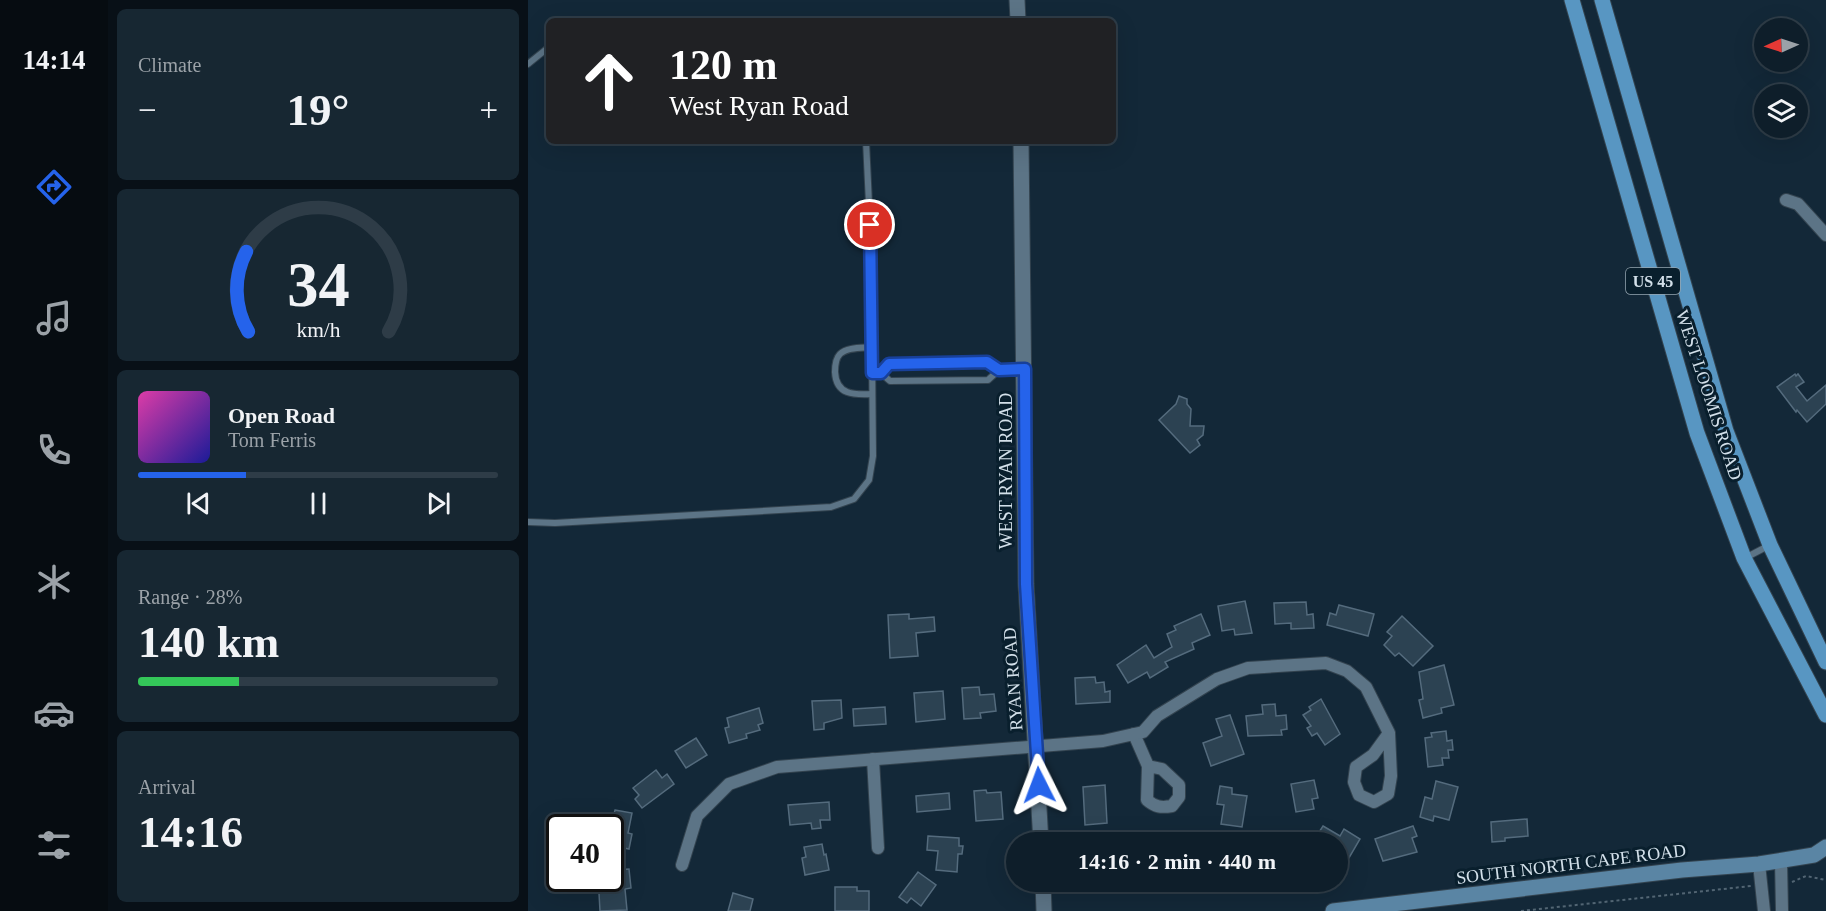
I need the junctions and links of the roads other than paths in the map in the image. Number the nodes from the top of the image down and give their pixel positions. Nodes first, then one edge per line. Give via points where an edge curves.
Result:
1 (1017, 0) edge
2 (1572, 0) edge
3 (1602, 0) edge
4 (1018, 18) edge
5 (546, 49) edge
6 (528, 64) edge
7 (866, 144) edge
8 (1021, 144) edge
9 (1786, 200) dead end
10 (1826, 235) edge
11 (872, 347) junction
12 (1025, 369) junction
13 (999, 370) junction
14 (872, 373) junction
15 (881, 373) junction
16 (872, 394) junction
17 (528, 522) edge
18 (1770, 545) junction
19 (1744, 558) junction
20 (1026, 584) joint
21 (1826, 662) edge
22 (1826, 715) edge
23 (1389, 733) junction
24 (1134, 734) junction
25 (1037, 747) junction
26 (873, 759) junction
27 (1148, 766) dead end
28 (1041, 832) edge
29 (878, 848) dead end
30 (1822, 854) edge
31 (1780, 861) junction
32 (1759, 864) junction
33 (682, 865) dead end
34 (1043, 892) edge
35 (1380, 909) edge
36 (1044, 911) edge
37 (1333, 911) edge
38 (1764, 911) edge
39 (1782, 911) edge

1 - 4 street
2 - 19 main road, WEST LOOMIS ROAD / US 45 via 1697,433
3 - 18 main road, WEST LOOMIS ROAD / US 45 via 1726,431
5 - 6 lane
7 - 11 lane
8 - 12 street, WEST RYAN ROAD
9 - 10 street via 1798,204
11 - 14 lane
11 - 16 lane via 848,350 840,354 834,366 842,390 852,395
12 - 13 lane
12 - 20 street, WEST RYAN ROAD
13 - 15 lane via 987,362 889,364
13 - 15 lane via 988,380 890,381
14 - 15 lane
14 - 16 lane
16 - 17 lane via 874,440 869,480 854,499 831,507
18 - 19 lane
18 - 21 main road, US 45
19 - 22 main road, US 45
20 - 25 street, RYAN ROAD
23 - 23 street via 1388,794 1374,802 1359,795 1354,782 1356,767 1373,755
23 - 24 street via 1366,687 1347,671 1326,663 1248,668 1217,679 1156,716 1143,732
24 - 25 street
24 - 27 street
25 - 26 street
25 - 28 street, RYAN ROAD
26 - 29 street
26 - 33 street via 777,767 729,784 697,816
30 - 31 main road, SOUTH NORTH CAPE ROAD
31 - 32 main road, SOUTH NORTH CAPE ROAD
31 - 39 street
32 - 35 main road, SOUTH NORTH CAPE ROAD via 1682,870
32 - 38 street
34 - 36 street
35 - 37 main road, SOUTH NORTH CAPE ROAD

